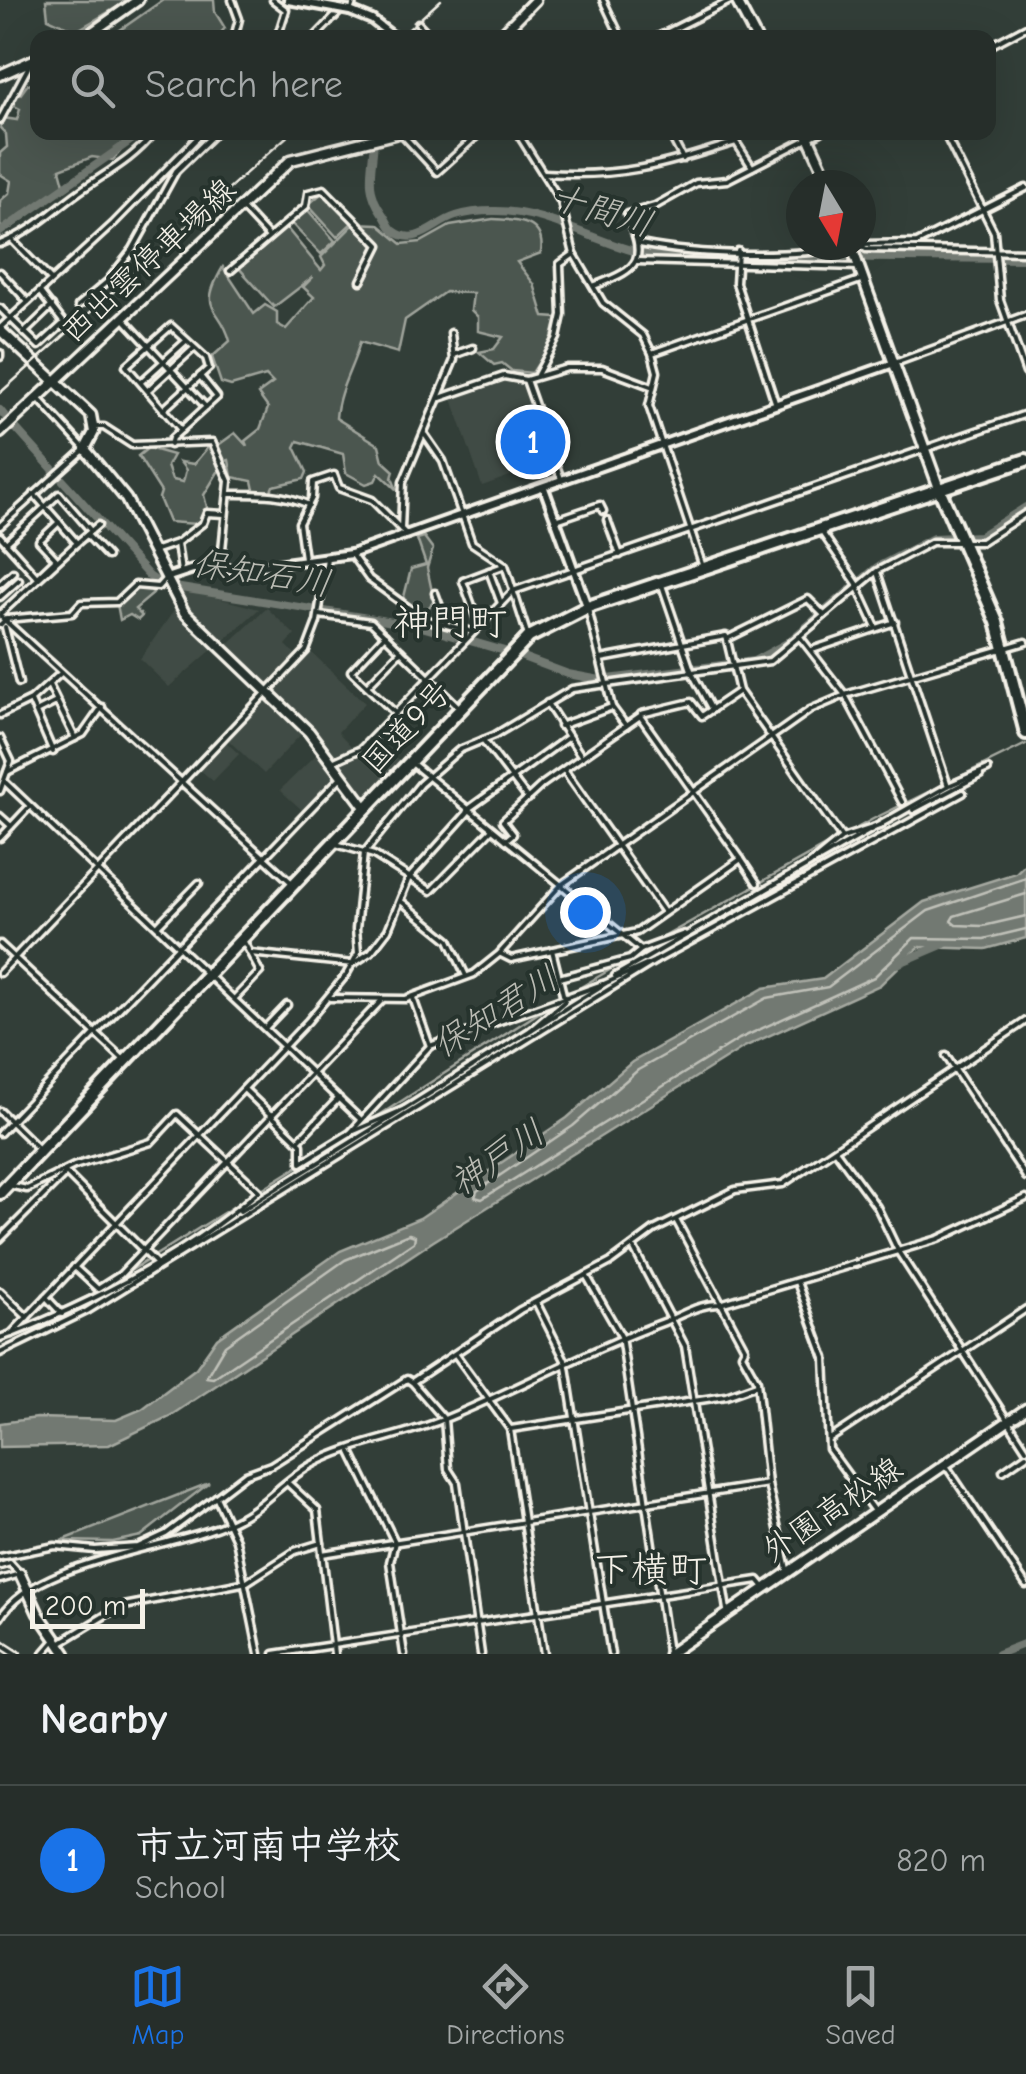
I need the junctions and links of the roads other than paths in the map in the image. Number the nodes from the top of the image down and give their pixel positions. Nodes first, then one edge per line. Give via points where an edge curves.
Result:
1 (138, 0) edge
2 (232, 0) edge
3 (273, 0) edge
4 (288, 0) edge
5 (352, 0) edge
6 (535, 0) edge
7 (602, 0) edge
8 (734, 0) edge
9 (350, 11) junction
10 (418, 22) dead end
11 (1026, 28) edge
12 (95, 30) edge
13 (236, 30) edge
14 (280, 30) edge
15 (322, 30) edge
16 (385, 30) edge
17 (425, 30) edge
18 (506, 30) edge
19 (617, 30) edge
20 (672, 30) edge
21 (751, 30) edge
22 (996, 43) edge
23 (30, 60) edge
24 (30, 71) edge
25 (0, 75) edge
26 (0, 120) edge
27 (147, 140) edge
28 (195, 140) edge
29 (208, 140) edge
30 (377, 140) edge
31 (407, 140) edge
32 (472, 140) edge
33 (522, 140) edge
34 (673, 140) edge
35 (801, 140) edge
36 (810, 140) edge
37 (948, 140) edge
38 (683, 159) junction
39 (752, 168) junction
40 (823, 170) edge
41 (544, 173) junction
42 (1026, 188) edge
43 (240, 207) junction
44 (983, 210) junction
45 (268, 237) junction
46 (12, 240) junction
47 (0, 244) edge
48 (876, 244) edge
49 (640, 245) junction
50 (786, 249) edge
51 (876, 249) edge
52 (738, 251) junction
53 (998, 252) junction
54 (1026, 252) edge
55 (574, 254) junction
56 (636, 260) junction
57 (858, 260) edge
58 (737, 266) junction
59 (859, 266) junction
60 (230, 271) dead end
61 (0, 272) edge
62 (863, 279) junction
63 (51, 280) junction
64 (361, 281) dead end
65 (596, 285) junction
66 (40, 292) junction
67 (28, 302) junction
68 (52, 306) junction
69 (78, 306) dead end
70 (0, 308) edge
71 (1026, 314) edge
72 (122, 317) junction
73 (10, 319) junction
74 (749, 319) junction
75 (1009, 324) junction
76 (0, 329) edge
77 (24, 332) junction
78 (451, 334) dead end
79 (186, 341) junction
80 (149, 346) junction
81 (194, 348) junction
82 (473, 348) dead end
83 (652, 353) junction
84 (453, 355) junction
85 (163, 362) junction
86 (894, 364) junction
87 (170, 370) junction
88 (1026, 374) edge
89 (200, 376) junction
90 (536, 378) junction
91 (526, 380) junction
92 (55, 382) junction
93 (141, 382) junction
94 (653, 386) junction
95 (188, 388) junction
96 (148, 390) junction
97 (38, 398) junction
98 (440, 398) junction
99 (776, 405) junction
100 (206, 408) junction
101 (163, 410) junction
102 (1026, 414) edge
103 (95, 427) junction
104 (181, 430) junction
105 (0, 433) edge
106 (424, 434) junction
107 (170, 445) junction
108 (663, 446) junction
109 (926, 449) junction
110 (85, 450) junction
111 (1026, 460) edge
112 (562, 481) junction
113 (544, 488) junction
114 (940, 491) junction
115 (34, 494) junction
116 (229, 494) junction
117 (308, 506) junction
118 (44, 508) junction
119 (602, 511) dead end
120 (1026, 513) edge
121 (226, 514) junction
122 (462, 516) junction
123 (556, 520) junction
124 (607, 520) dead end
125 (58, 522) junction
126 (98, 525) dead end
127 (0, 526) edge
128 (689, 530) junction
129 (820, 530) junction
130 (404, 532) junction
131 (89, 533) junction
132 (0, 536) edge
133 (960, 541) junction
134 (6, 543) junction
135 (77, 543) junction
136 (177, 543) junction
137 (152, 552) junction
138 (351, 554) junction
139 (620, 555) junction
140 (107, 556) dead end
141 (326, 558) junction
142 (304, 560) junction
143 (505, 566) junction
144 (220, 569) junction
145 (489, 571) junction
146 (704, 571) junction
147 (877, 571) junction
148 (13, 572) dead end
149 (181, 572) junction
150 (575, 572) junction
151 (40, 576) junction
152 (20, 580) dead end
153 (0, 584) edge
154 (165, 584) junction
155 (662, 585) junction
156 (858, 586) junction
157 (513, 591) junction
158 (435, 593) dead end
159 (0, 597) edge
160 (501, 603) junction
161 (588, 607) junction
162 (824, 614) junction
163 (0, 615) edge
164 (318, 615) junction
165 (895, 622) junction
166 (2, 623) edge
167 (446, 623) junction
168 (479, 625) junction
169 (877, 628) junction
170 (471, 633) junction
171 (384, 635) junction
172 (529, 637) junction
173 (800, 637) junction
174 (727, 639) junction
175 (1026, 642) edge
176 (683, 645) junction
177 (1005, 649) junction
178 (812, 650) junction
179 (401, 651) junction
180 (601, 658) junction
181 (736, 668) junction
182 (692, 673) junction
183 (61, 674) junction
184 (912, 675) junction
185 (429, 678) junction
186 (19, 683) dead end
187 (49, 685) junction
188 (367, 686) junction
189 (606, 686) junction
190 (739, 692) junction
191 (270, 694) junction
192 (845, 695) junction
193 (31, 700) junction
194 (56, 702) junction
195 (546, 702) junction
196 (612, 707) junction
197 (102, 708) junction
198 (460, 708) junction
199 (712, 710) junction
200 (36, 712) junction
201 (395, 714) junction
202 (0, 715) edge
203 (640, 716) junction
204 (559, 726) junction
205 (626, 726) junction
206 (1026, 733) edge
207 (771, 736) junction
208 (0, 738) edge
209 (75, 738) junction
210 (567, 738) junction
211 (483, 740) junction
212 (53, 752) junction
213 (582, 758) junction
214 (409, 761) junction
215 (330, 764) junction
216 (564, 770) junction
217 (7, 772) junction
218 (428, 777) junction
219 (340, 778) junction
220 (510, 778) junction
221 (5, 782) junction
222 (182, 782) junction
223 (948, 786) junction
224 (0, 791) edge
225 (694, 791) junction
226 (963, 794) dead end
227 (528, 798) junction
228 (902, 802) dead end
229 (30, 806) junction
230 (365, 807) junction
231 (468, 811) junction
232 (910, 811) junction
233 (0, 816) edge
234 (11, 826) junction
235 (882, 826) junction
236 (492, 830) junction
237 (0, 838) edge
238 (842, 838) junction
239 (506, 840) junction
240 (332, 843) junction
241 (617, 844) junction
242 (364, 853) junction
243 (263, 856) junction
244 (740, 859) junction
245 (810, 864) junction
246 (101, 871) junction
247 (409, 878) junction
248 (199, 882) dead end
249 (757, 882) dead end
250 (293, 884) junction
251 (560, 885) junction
252 (402, 902) junction
253 (664, 912) junction
254 (158, 925) junction
255 (691, 933) junction
256 (623, 935) junction
257 (241, 938) junction
258 (0, 944) edge
259 (179, 944) junction
260 (552, 950) junction
261 (642, 950) junction
262 (250, 953) junction
263 (500, 954) junction
264 (14, 958) junction
265 (655, 961) junction
266 (353, 964) junction
267 (209, 972) junction
268 (0, 973) edge
269 (466, 977) junction
270 (559, 978) junction
271 (606, 983) junction
272 (413, 997) junction
273 (235, 998) junction
274 (328, 998) junction
275 (382, 1000) junction
276 (564, 1000) junction
277 (287, 1005) dead end
278 (1026, 1021) edge
279 (265, 1028) junction
280 (531, 1030) junction
281 (95, 1033) junction
282 (284, 1046) junction
283 (430, 1046) junction
284 (946, 1056) dead end
285 (125, 1061) junction
286 (955, 1069) junction
287 (313, 1073) junction
288 (244, 1089) junction
289 (339, 1098) junction
290 (405, 1109) junction
291 (0, 1111) edge
292 (271, 1116) junction
293 (360, 1118) junction
294 (12, 1122) junction
295 (0, 1133) edge
296 (350, 1133) junction
297 (200, 1135) junction
298 (298, 1142) junction
299 (40, 1150) junction
300 (835, 1150) junction
301 (227, 1160) junction
302 (65, 1172) junction
303 (1026, 1178) edge
304 (4, 1189) edge
305 (1026, 1198) edge
306 (228, 1218) junction
307 (676, 1220) junction
308 (118, 1223) junction
309 (0, 1239) edge
310 (632, 1245) junction
311 (144, 1250) junction
312 (898, 1251) junction
313 (156, 1263) junction
314 (74, 1267) junction
315 (586, 1275) junction
316 (798, 1282) junction
317 (0, 1290) edge
318 (46, 1297) junction
319 (536, 1303) junction
320 (720, 1304) junction
321 (1026, 1309) edge
322 (62, 1314) junction
323 (27, 1316) junction
324 (669, 1320) junction
325 (11, 1334) junction
326 (622, 1336) junction
327 (0, 1338) edge
328 (962, 1350) junction
329 (0, 1353) edge
330 (456, 1356) junction
331 (565, 1360) junction
332 (412, 1382) junction
333 (757, 1385) junction
334 (488, 1399) junction
335 (693, 1400) junction
336 (1026, 1409) edge
337 (632, 1410) junction
338 (574, 1419) junction
339 (1010, 1419) junction
340 (444, 1420) junction
341 (510, 1429) junction
342 (828, 1440) junction
343 (351, 1452) junction
344 (1026, 1452) edge
345 (945, 1462) junction
346 (1004, 1471) dead end
347 (289, 1484) junction
348 (768, 1484) junction
349 (708, 1493) junction
350 (216, 1497) junction
351 (644, 1502) junction
352 (874, 1511) junction
353 (586, 1512) junction
354 (524, 1522) junction
355 (228, 1524) junction
356 (464, 1531) junction
357 (395, 1542) junction
358 (321, 1543) junction
359 (322, 1554) junction
360 (0, 1557) edge
361 (0, 1566) edge
362 (787, 1569) junction
363 (20, 1574) junction
364 (0, 1580) edge
365 (247, 1582) junction
366 (1026, 1585) edge
367 (721, 1586) junction
368 (763, 1586) junction
369 (28, 1590) junction
370 (660, 1595) junction
371 (602, 1604) junction
372 (727, 1610) junction
373 (538, 1614) junction
374 (0, 1618) edge
375 (475, 1622) junction
376 (402, 1636) junction
377 (57, 1642) junction
378 (0, 1643) edge
379 (336, 1645) junction
380 (670, 1653) edge
381 (17, 1654) edge
382 (42, 1654) edge
383 (66, 1654) edge
384 (259, 1654) edge
385 (274, 1654) edge
386 (334, 1654) edge
387 (404, 1654) edge
388 (481, 1654) edge
389 (544, 1654) edge
390 (612, 1654) edge

1 - 12 main road
2 - 13 street
3 - 14 street via 286,10
4 - 9 street, bridge
5 - 9 street, bridge
5 - 15 street
6 - 18 main road
7 - 19 street
8 - 20 street
8 - 21 main road
9 - 16 street
10 - 17 street
11 - 22 street
23 - 25 main road
24 - 26 street
27 - 46 street via 126,165
28 - 63 street
29 - 69 street via 176,172 132,250
30 - 43 main road, 西出雲停車場線 via 291,160
31 - 32 street via 437,172
33 - 41 street
34 - 38 street
35 - 39 street
36 - 40 main road
37 - 44 street
38 - 39 street via 740,142
38 - 41 street via 594,177
39 - 49 street via 727,180 696,183 627,214
41 - 55 street
42 - 44 street
43 - 45 street
43 - 72 main road, 西出雲停車場線
44 - 48 street via 917,243
44 - 53 street
45 - 60 street
45 - 64 street via 306,206 308,193 324,189 379,245
46 - 47 street
46 - 63 street
49 - 52 street
49 - 56 street
50 - 52 street
51 - 53 street
52 - 58 street
53 - 54 street
53 - 75 street via 1000,300
55 - 65 street
55 - 90 street via 560,264 562,315
56 - 58 street
56 - 65 street via 626,275
57 - 59 main road
58 - 59 street
58 - 74 street
59 - 62 main road
61 - 67 street
62 - 74 street
62 - 86 main road
63 - 66 street
65 - 83 street via 608,310 643,335
66 - 67 street
66 - 68 street
67 - 73 street
68 - 77 street
68 - 77 street via 64,323 52,335 36,346
70 - 73 street
71 - 75 street
72 - 80 street
72 - 92 main road, 西出雲停車場線
73 - 76 street
73 - 77 street
74 - 83 street
74 - 99 street
75 - 86 street
75 - 88 street
76 - 92 main road
78 - 84 street
79 - 80 street via 171,326
79 - 81 street
79 - 85 street
80 - 85 street
80 - 93 street via 126,366
81 - 87 street
81 - 89 street via 209,368
82 - 84 street
83 - 94 street
84 - 98 street
85 - 87 street
85 - 93 street
86 - 99 street
86 - 109 main road
87 - 95 street
87 - 96 street
89 - 95 street
89 - 100 street via 217,396
90 - 91 street
90 - 94 street via 566,368 602,368
91 - 98 street via 504,376
91 - 112 street
92 - 97 main road, 西出雲停車場線
92 - 103 main road via 88,410
93 - 96 street
94 - 108 street via 649,406
95 - 100 street
95 - 101 street
96 - 101 street
97 - 105 main road, 西出雲停車場線
97 - 110 street
98 - 106 street
99 - 108 street
100 - 104 street
101 - 104 street
102 - 109 street
103 - 107 street via 127,444
103 - 110 main road
104 - 107 street
106 - 122 street via 443,461
106 - 130 street via 399,496
107 - 116 street via 212,442
108 - 112 street
108 - 128 street
109 - 114 main road
109 - 128 street
110 - 115 street
110 - 137 main road via 126,499
111 - 114 highway, 国道9号
112 - 113 street
113 - 122 street
113 - 123 street
114 - 129 highway, 国道9号
114 - 133 highway
115 - 118 street
115 - 127 street
116 - 117 street via 284,494
116 - 121 street
117 - 130 street via 313,482 334,475 340,488 372,500
117 - 142 street via 299,523
118 - 125 street
118 - 131 street via 59,494
118 - 134 street
119 - 123 street via 600,505
120 - 133 street via 991,538
121 - 136 street via 208,513
121 - 144 street
122 - 130 street
122 - 143 street via 479,551
123 - 150 street
124 - 139 street
125 - 135 street
125 - 151 street via 39,540 56,559
126 - 131 street
128 - 139 street
128 - 146 street
129 - 146 highway, 国道9号
129 - 156 street
130 - 138 street
131 - 135 street
131 - 140 street
132 - 134 street
133 - 147 street via 932,542
133 - 177 highway
134 - 151 street
135 - 151 street
136 - 137 street
136 - 149 street
137 - 154 main road
138 - 141 street
138 - 167 street via 369,580 424,619
139 - 150 street
141 - 142 street
141 - 164 street
142 - 144 street
143 - 145 street
143 - 157 street
144 - 149 street
145 - 160 street
145 - 168 street via 463,581
146 - 155 highway, 国道9号
147 - 156 street
147 - 165 street
148 - 153 street
149 - 154 street
150 - 157 street
150 - 161 street
151 - 163 street
152 - 159 street
154 - 166 street via 134,585 118,602 82,603 72,613
154 - 191 main road via 190,619
155 - 161 highway, 国道9号
155 - 176 street
156 - 162 street
156 - 169 street
157 - 160 street
157 - 172 street
158 - 167 street
160 - 168 street
161 - 172 highway, 国道9号
161 - 180 street
162 - 173 street
162 - 174 street via 808,599
163 - 166 street
164 - 171 street via 371,622
164 - 191 street via 306,651
165 - 169 street
165 - 184 street
166 - 183 street
166 - 186 street
167 - 170 street
168 - 170 street
169 - 178 street
170 - 185 street
171 - 179 street
171 - 188 street via 351,671
172 - 198 highway, 国道9号
173 - 178 street
173 - 181 street via 770,660
174 - 176 street
174 - 181 street
175 - 177 street
176 - 180 street
176 - 182 street
177 - 184 street
177 - 206 highway
178 - 192 street
179 - 185 street
179 - 188 street
180 - 189 street
181 - 182 street
181 - 190 street
182 - 189 street
182 - 199 street
183 - 187 street
183 - 197 street
184 - 192 street
184 - 223 street
185 - 198 street
185 - 201 street
187 - 193 street
187 - 194 street
188 - 201 street
189 - 195 street via 572,688
189 - 196 street
190 - 199 street
190 - 207 street
191 - 215 main road via 310,732
191 - 222 street
192 - 207 street
192 - 228 street
193 - 200 street
193 - 202 street
194 - 200 street
194 - 209 street
195 - 204 street
195 - 211 street
196 - 204 street
196 - 205 street
197 - 209 street
197 - 222 street
198 - 214 highway, 国道9号
199 - 203 street via 702,716 691,702
200 - 212 street
201 - 215 street via 361,749
203 - 205 street
203 - 225 street
204 - 210 street
205 - 213 street
207 - 225 street
207 - 238 street
208 - 217 street via 11,761
209 - 212 street
210 - 213 street
210 - 220 street
211 - 218 street via 459,750
211 - 220 street
212 - 217 street
213 - 216 street
214 - 218 street
214 - 230 highway, 国道9号
215 - 219 main road
216 - 227 street
216 - 241 street
217 - 221 street
218 - 231 street
218 - 242 street
219 - 230 main road
219 - 243 street
220 - 227 street
220 - 231 street
221 - 224 street
221 - 229 street
222 - 243 street
222 - 246 street
223 - 232 street
223 - 232 street via 988,770
225 - 241 street
225 - 244 street
226 - 265 street
227 - 239 street via 503,822 513,834
229 - 234 street
229 - 246 street
230 - 240 highway, 国道9号
231 - 236 street
231 - 247 street
232 - 235 street
233 - 234 street
234 - 237 street
235 - 238 street
235 - 245 street
236 - 239 street
236 - 247 street via 431,891
238 - 245 street
239 - 251 street
240 - 242 street
240 - 250 highway, 国道9号
241 - 251 street
241 - 253 street
242 - 247 street
242 - 266 street
243 - 250 street
243 - 259 street
244 - 249 street
244 - 253 street
245 - 255 street
246 - 254 street
246 - 264 street
247 - 252 street
248 - 254 street
250 - 257 highway, 国道9号
251 - 256 street
251 - 263 street
252 - 266 street via 378,946
252 - 269 street via 448,940
253 - 256 street
254 - 259 street
255 - 261 street
255 - 271 street
256 - 260 street
256 - 261 street
257 - 262 street
257 - 267 highway, 国道9号
258 - 264 street
259 - 267 street
259 - 281 street
260 - 263 street via 511,959
260 - 270 street
261 - 270 street
262 - 266 street
262 - 273 street via 260,972
263 - 269 street
264 - 268 street
264 - 281 street
265 - 271 street
265 - 329 street via 87,1311
266 - 274 street
267 - 273 street
267 - 285 highway, 国道9号
269 - 272 street
270 - 276 street
271 - 276 street
271 - 280 street
272 - 275 street
272 - 283 street
273 - 279 street
274 - 275 street
274 - 282 street
275 - 287 street
276 - 280 street
276 - 283 street
277 - 279 street
278 - 286 street
279 - 282 street
280 - 290 street
281 - 285 street
281 - 294 street
282 - 287 street
282 - 288 street
283 - 293 street
284 - 286 street
285 - 299 highway, 国道9号
286 - 300 street
286 - 303 street
287 - 289 street
287 - 292 street
288 - 292 street
288 - 297 street
289 - 293 street
289 - 298 street
290 - 296 street
290 - 306 street
291 - 294 street
292 - 298 street
292 - 301 street
293 - 296 street
294 - 295 street
294 - 299 street
296 - 298 street via 302,1163
297 - 301 street
297 - 302 street via 177,1114 152,1142
297 - 308 street
299 - 304 highway, 国道9号
300 - 307 street via 783,1184 735,1190
300 - 312 street via 877,1207
301 - 306 street via 259,1191
301 - 311 street
302 - 304 street via 27,1189
302 - 308 street
302 - 309 street
305 - 312 street via 970,1227
306 - 313 street
307 - 310 street
307 - 320 street
308 - 311 street
308 - 314 street
310 - 315 street
310 - 324 street
311 - 313 street
311 - 314 street via 98,1289
312 - 316 street
312 - 328 street
313 - 322 street
314 - 318 street
315 - 319 street
315 - 326 street
316 - 320 street
316 - 342 street via 825,1358
317 - 323 street
318 - 322 street
318 - 323 street
319 - 330 street
319 - 331 street
320 - 324 street via 700,1304
320 - 333 street
321 - 328 street
322 - 325 street
323 - 325 street
324 - 326 street
324 - 335 street via 685,1346
325 - 327 street
326 - 331 street
326 - 337 street
328 - 339 street
328 - 342 street
330 - 332 street
330 - 334 street
331 - 334 street
331 - 338 street
332 - 340 street
332 - 350 street
333 - 335 street
333 - 348 street
334 - 340 street
334 - 341 street
335 - 337 street
335 - 349 street
336 - 339 main road, 外園高松線
337 - 338 street
337 - 351 street
338 - 341 street
338 - 353 street
339 - 344 street
339 - 345 main road, 外園高松線
340 - 343 street
340 - 356 street
341 - 354 street
342 - 352 street
343 - 347 street via 312,1464
343 - 357 street
344 - 346 street
345 - 352 main road, 外園高松線
345 - 366 street
347 - 355 street
347 - 358 street via 317,1510
348 - 349 street
348 - 362 street
349 - 351 street
349 - 367 street
350 - 355 street
350 - 360 street via 138,1547 56,1546
351 - 353 street
351 - 370 street
352 - 362 main road, 外園高松線
353 - 354 street
353 - 371 street
354 - 356 street
354 - 373 street
355 - 365 street
355 - 369 street via 66,1570
356 - 357 street
356 - 375 street
357 - 359 street
357 - 376 street via 390,1562
358 - 359 street
358 - 365 street
359 - 379 street
361 - 363 street via 10,1562
362 - 368 main road, 外園高松線
363 - 364 street
363 - 369 main road
365 - 377 street via 120,1607
365 - 384 street
367 - 368 street via 758,1580
367 - 370 street
367 - 372 street
368 - 372 main road, 外園高松線
369 - 374 street
369 - 377 main road
370 - 371 street
370 - 380 street
371 - 373 street
371 - 390 street
372 - 380 main road, 外園高松線
373 - 375 street
373 - 389 street
375 - 376 street
375 - 388 street
376 - 379 street
376 - 387 street
377 - 382 street
377 - 383 main road
378 - 381 street
379 - 385 street
379 - 386 street

